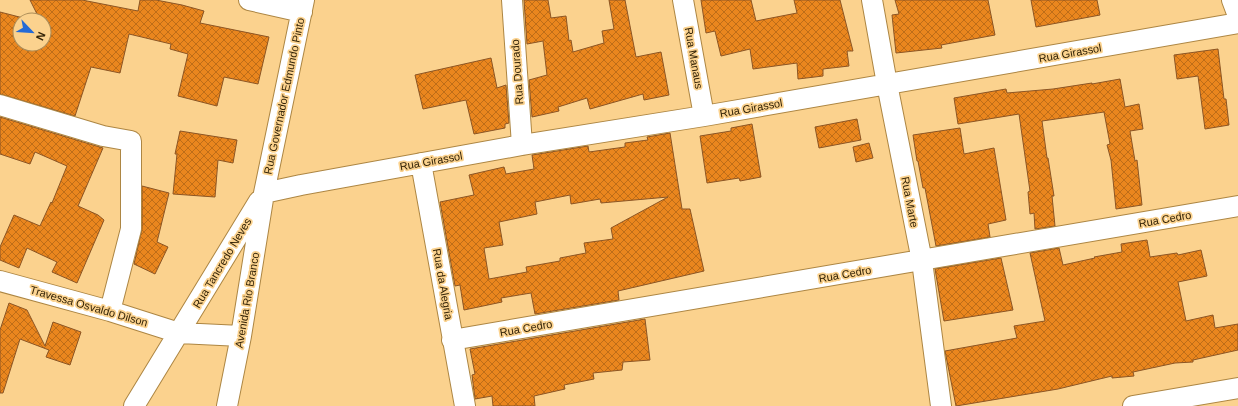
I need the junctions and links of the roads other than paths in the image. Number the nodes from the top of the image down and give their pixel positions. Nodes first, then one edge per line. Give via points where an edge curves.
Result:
1 (249, 0) edge
2 (512, 0) edge
3 (683, 0) edge
4 (872, 0) edge
5 (1232, 0) edge
6 (303, 6) edge
7 (1238, 16) edge
8 (1238, 24) edge
9 (887, 84) junction
10 (0, 105) edge
11 (704, 116) junction
12 (522, 145) junction
13 (421, 162) junction
14 (264, 193) junction
15 (1238, 206) edge
16 (922, 261) junction
17 (0, 281) edge
18 (110, 311) junction
19 (179, 333) junction
20 (241, 336) junction
21 (452, 340) junction
22 (1238, 388) edge
23 (134, 406) edge
24 (227, 406) edge
25 (465, 406) edge
26 (941, 406) edge
27 (1133, 406) edge

1 - 6 street
2 - 12 street, Rua Dourado
3 - 11 street, Rua Manaus
4 - 9 street, Rua Marte
5 - 7 street
6 - 14 street, Rua Governador Edmundo Pinto
8 - 9 street, Rua Girassol
9 - 11 street, Rua Girassol
9 - 16 street, Rua Marte
10 - 18 street via 103,136 131,141 131,229
11 - 12 street, Rua Girassol
12 - 13 street, Rua Girassol
13 - 14 street, Rua Girassol
13 - 21 street, Rua da Alegria
14 - 19 street, Rua Tancredo Neves
14 - 20 street, Avenida Rio Branco
15 - 16 street, Rua Cedro
16 - 21 street, Rua Cedro
16 - 26 street, Rua Marte
17 - 18 street, Travessa Osvaldo Dilson
18 - 19 street, Travessa Osvaldo Dilson
19 - 20 street
19 - 23 street, Rua Tancredo Neves
20 - 24 street, Avenida Rio Branco
21 - 25 street, Rua da Alegria
22 - 27 street

